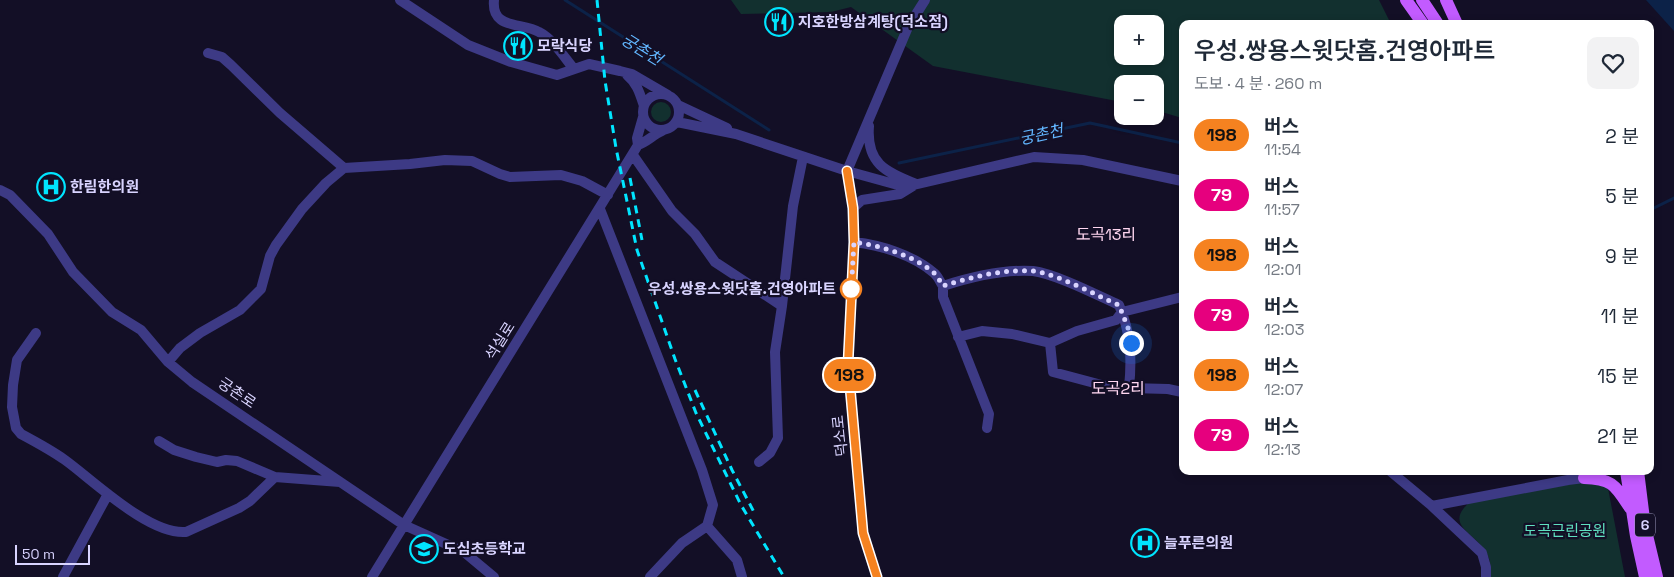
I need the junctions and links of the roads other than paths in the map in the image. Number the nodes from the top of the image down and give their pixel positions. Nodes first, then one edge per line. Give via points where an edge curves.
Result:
1 (400, 0) edge
2 (494, 0) edge
3 (925, 0) edge
4 (1406, 0) edge
5 (1422, 0) edge
6 (1446, 0) edge
7 (1420, 20) edge
8 (1435, 20) edge
9 (1455, 20) edge
10 (208, 53) dead end
11 (574, 69) junction
12 (620, 70) junction
13 (668, 95) junction
14 (678, 105) junction
15 (644, 106) junction
16 (643, 117) junction
17 (870, 118) junction
18 (677, 122) junction
19 (662, 131) junction
20 (736, 134) junction
21 (638, 145) junction
22 (633, 155) junction
23 (803, 158) junction
24 (344, 168) junction
25 (847, 171) junction
26 (1179, 180) edge
27 (916, 184) junction
28 (0, 190) edge
29 (608, 195) junction
30 (853, 208) junction
31 (600, 209) junction
32 (854, 242) junction
33 (943, 286) junction
34 (1179, 298) edge
35 (782, 306) junction
36 (1122, 312) junction
37 (36, 333) dead end
38 (958, 337) junction
39 (1050, 343) junction
40 (168, 362) junction
41 (1129, 388) junction
42 (1179, 391) edge
43 (987, 428) dead end
44 (158, 441) dead end
45 (759, 462) dead end
46 (1395, 475) edge
47 (1583, 475) edge
48 (1627, 475) edge
49 (1638, 475) edge
50 (274, 477) junction
51 (341, 482) junction
52 (108, 494) junction
53 (1432, 506) junction
54 (1633, 513) junction
55 (404, 525) junction
56 (707, 526) junction
57 (63, 577) edge
58 (372, 577) edge
59 (494, 577) edge
60 (650, 577) edge
61 (742, 577) edge
62 (877, 577) edge
63 (1486, 577) edge
64 (1645, 577) edge
65 (1657, 577) edge

1 - 11 street via 487,54 557,75
2 - 11 street via 498,17 506,23 541,32
3 - 17 street via 908,27
4 - 7 main road
5 - 8 main road
6 - 9 main road
10 - 24 street via 231,64
11 - 12 street via 589,64
12 - 13 street
12 - 15 street via 632,79
13 - 14 street
13 - 15 street via 657,94
14 - 18 street via 680,117
14 - 20 street
15 - 16 street
16 - 19 street via 650,127
16 - 21 street, 석실로
17 - 25 street
17 - 27 street via 870,151 877,163 892,175
18 - 19 street
18 - 20 street
19 - 21 street
20 - 23 street
21 - 22 street, 석실로
22 - 29 street, 석실로
22 - 35 street via 672,211 716,262
23 - 25 street
23 - 35 street via 793,206
24 - 29 street via 472,161 510,176 561,175 582,181
24 - 40 street via 302,209 276,245 262,290 240,310 180,348
25 - 27 street via 904,187
25 - 30 street, 덕소로
26 - 27 street via 1083,160 1034,158
27 - 30 street via 900,194 862,200
28 - 40 street, 궁촌로 via 10,195 48,234 73,272 112,312 141,330
29 - 31 street, 석실로
30 - 32 street, 덕소로
31 - 55 street, 석실로
31 - 56 street via 702,470 713,505
32 - 33 street via 918,262 936,274
32 - 62 street, 덕소로 via 848,364 863,533
33 - 36 street via 968,278 1034,271 1119,305
33 - 38 street via 943,297
34 - 36 street
35 - 45 street via 775,352 778,438 770,453
36 - 39 street via 1116,320
36 - 41 street via 1131,343
37 - 52 street via 16,360 12,407 16,428 63,458
38 - 39 street via 982,331
38 - 43 street via 989,414
39 - 41 street via 1053,372 1113,388
40 - 51 street, 궁촌로 via 192,382
41 - 42 street
44 - 50 street via 174,450 217,462 237,461
46 - 53 street
47 - 53 street
47 - 54 main road via 1616,486
48 - 54 main road, 6
49 - 65 main road, 6 via 1645,527
50 - 51 street
50 - 52 street via 239,508 177,533 167,531
51 - 55 street, 궁촌로
52 - 57 street
53 - 63 street via 1482,553
54 - 64 main road, 6
55 - 58 street, 석실로
55 - 59 street, 궁촌로 via 464,552
56 - 60 street via 682,543
56 - 61 street via 737,560

